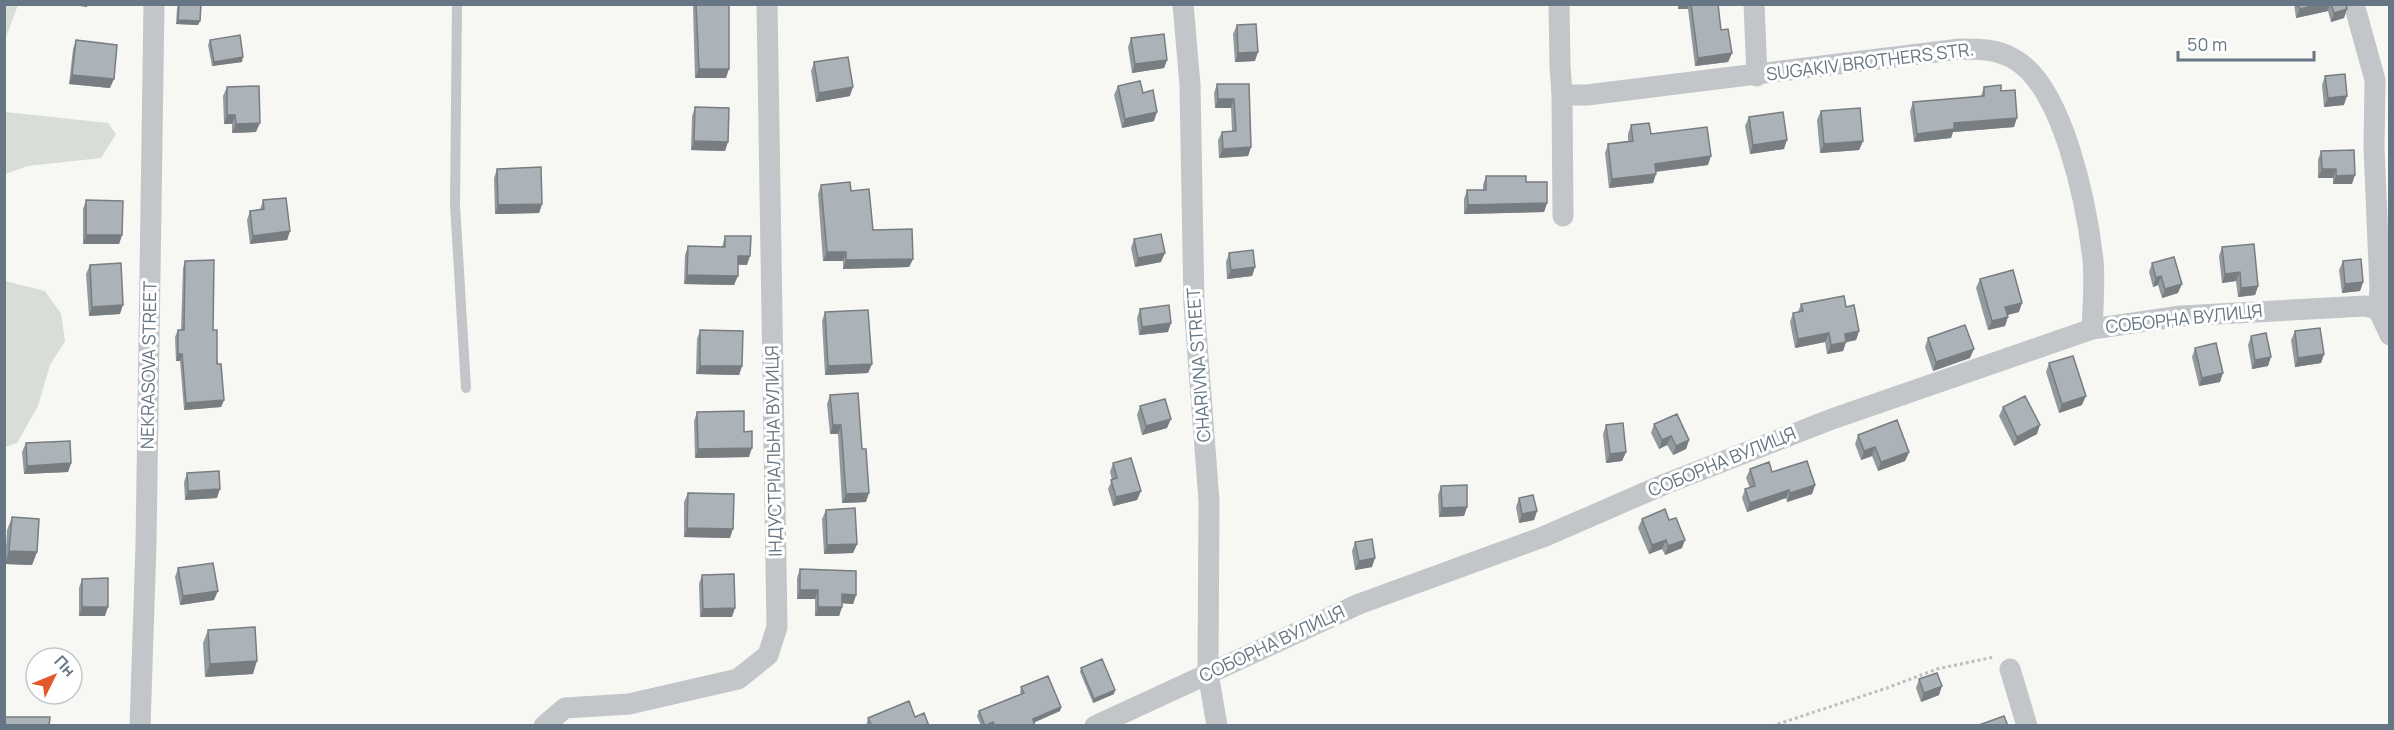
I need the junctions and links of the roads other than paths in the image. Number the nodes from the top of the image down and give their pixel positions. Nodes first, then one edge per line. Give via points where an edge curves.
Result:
1 (154, 4) edge
2 (457, 4) edge
3 (767, 4) edge
4 (1183, 4) edge
5 (1559, 4) edge
6 (1754, 4) edge
7 (2354, 4) edge
8 (1757, 76) junction
9 (1563, 95) junction
10 (1563, 216) dead end
11 (2378, 309) junction
12 (2092, 329) junction
13 (2390, 334) edge
14 (466, 388) dead end
15 (2010, 669) road end
16 (1208, 673) junction
17 (140, 726) edge
18 (544, 726) edge
19 (1095, 726) edge
20 (1217, 726) edge
21 (2027, 726) edge

1 - 17 street, NEKRASOVA STREET
2 - 14 lane via 455,205
3 - 18 street, ІНДУСТРІАЛЬНА ВУЛИЦЯ via 777,627 768,655 738,679 629,704 565,708
4 - 16 street, CHARIVNA STREET via 1190,85 1194,303 1209,501
5 - 9 street
6 - 8 street, SUGAKIV BROTHERS STR.
7 - 11 street via 2375,80
8 - 9 street, SUGAKIV BROTHERS STR.
8 - 12 street, SUGAKIV BROTHERS STR. via 1960,49 1992,50 2015,59 2033,75 2052,105 2071,153 2092,252
9 - 10 street
11 - 12 street, СОБОРНА ВУЛИЦЯ via 2355,306 2181,316
11 - 13 street
12 - 16 street, СОБОРНА ВУЛИЦЯ via 1777,440 1544,537 1359,604
15 - 21 street
16 - 19 street, СОБОРНА ВУЛИЦЯ
16 - 20 street, CHARIVNA STREET

